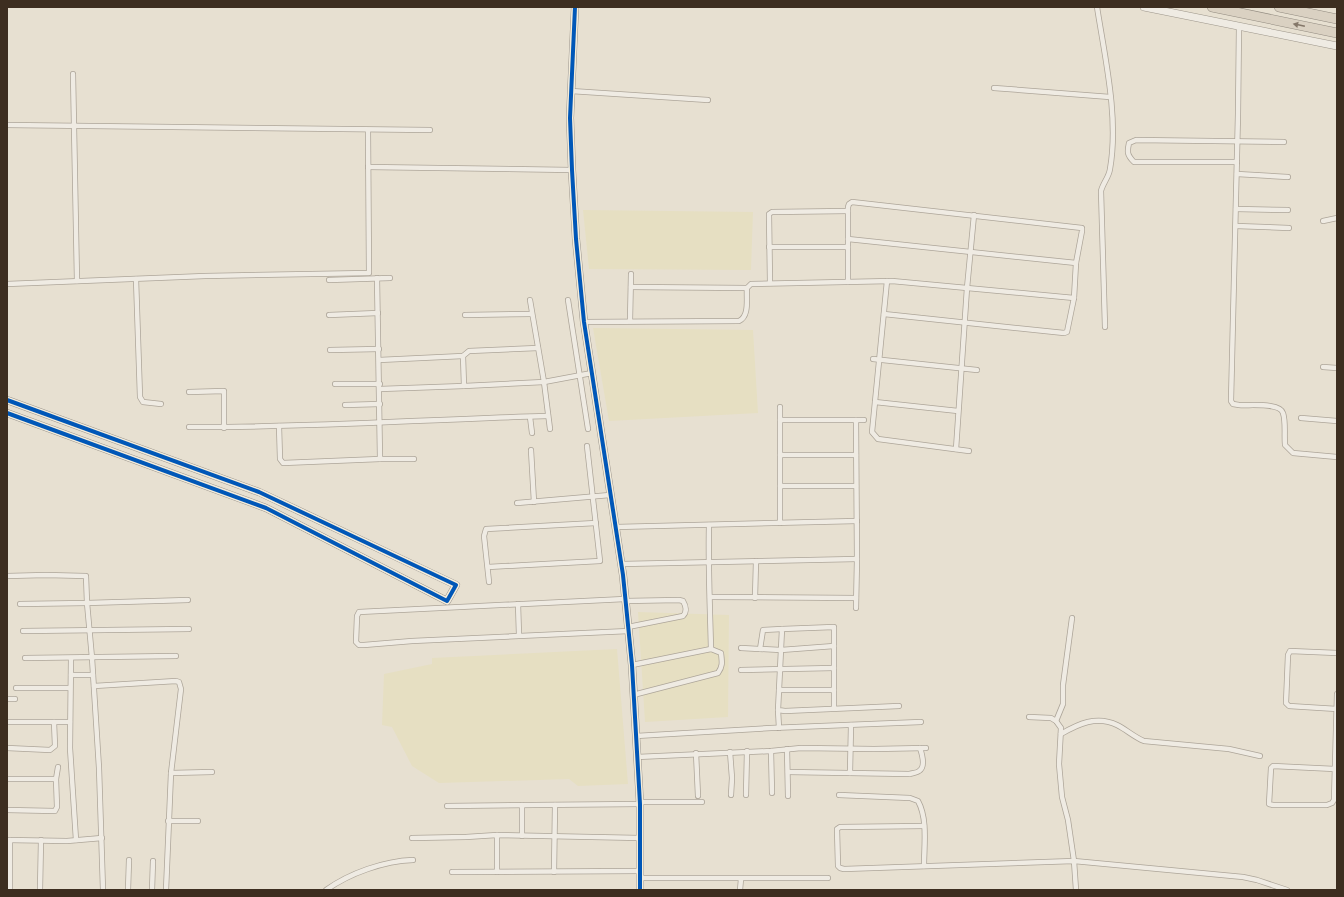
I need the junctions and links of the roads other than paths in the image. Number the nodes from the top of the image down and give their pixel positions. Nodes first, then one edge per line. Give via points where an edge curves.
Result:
1 (575, 7) edge
2 (1097, 7) edge
3 (1144, 7) edge
4 (1212, 7) edge
5 (1279, 7) edge
6 (1337, 19) edge
7 (1239, 26) junction
8 (1337, 33) edge
9 (1337, 46) edge
10 (73, 74) dead end
11 (994, 88) dead end
12 (571, 91) junction
13 (1110, 97) junction
14 (708, 100) dead end
15 (7, 125) edge
16 (74, 126) junction
17 (368, 130) junction
18 (430, 130) dead end
19 (1238, 141) junction
20 (1284, 142) dead end
21 (1237, 162) junction
22 (368, 167) junction
23 (572, 170) junction
24 (1237, 174) junction
25 (1288, 177) dead end
26 (1236, 209) junction
27 (1288, 210) dead end
28 (848, 211) junction
29 (974, 215) junction
30 (1337, 218) edge
31 (1323, 220) dead end
32 (1236, 226) junction
33 (1289, 228) dead end
34 (848, 239) junction
35 (769, 247) junction
36 (848, 247) junction
37 (970, 252) junction
38 (1076, 263) junction
39 (631, 274) dead end
40 (377, 278) junction
41 (390, 278) dead end
42 (136, 279) junction
43 (329, 280) dead end
44 (77, 281) junction
45 (887, 281) junction
46 (848, 282) junction
47 (770, 283) junction
48 (7, 284) edge
49 (631, 287) junction
50 (747, 288) junction
51 (967, 288) junction
52 (1074, 298) junction
53 (530, 300) dead end
54 (568, 300) dead end
55 (378, 313) junction
56 (532, 314) junction
57 (884, 314) junction
58 (329, 315) dead end
59 (465, 315) dead end
60 (630, 321) junction
61 (584, 322) junction
62 (964, 322) junction
63 (1105, 327) dead end
64 (538, 348) junction
65 (379, 349) junction
66 (330, 350) dead end
67 (463, 356) junction
68 (873, 359) dead end
69 (879, 359) junction
70 (379, 360) junction
71 (1323, 367) dead end
72 (961, 368) junction
73 (1337, 368) edge
74 (977, 370) dead end
75 (592, 373) junction
76 (579, 375) junction
77 (544, 382) junction
78 (335, 384) dead end
79 (380, 386) junction
80 (464, 386) junction
81 (189, 392) dead end
82 (7, 400) edge
83 (875, 402) junction
84 (161, 404) dead end
85 (380, 404) junction
86 (345, 405) dead end
87 (780, 407) dead end
88 (958, 411) junction
89 (7, 413) edge
90 (548, 416) junction
91 (530, 417) junction
92 (1301, 418) dead end
93 (780, 420) junction
94 (856, 420) junction
95 (864, 420) dead end
96 (1337, 421) edge
97 (380, 423) junction
98 (279, 426) junction
99 (189, 427) dead end
100 (224, 428) junction
101 (550, 428) dead end
102 (588, 429) dead end
103 (532, 433) dead end
104 (587, 446) dead end
105 (956, 448) junction
106 (531, 450) dead end
107 (969, 451) dead end
108 (780, 455) junction
109 (856, 455) junction
110 (1337, 457) edge
111 (380, 459) junction
112 (414, 459) dead end
113 (780, 486) junction
114 (856, 486) junction
115 (610, 495) junction
116 (593, 497) junction
117 (534, 502) junction
118 (517, 503) dead end
119 (856, 521) junction
120 (596, 523) junction
121 (780, 523) junction
122 (709, 525) junction
123 (616, 527) junction
124 (857, 559) junction
125 (756, 561) junction
126 (708, 562) junction
127 (622, 564) junction
128 (488, 567) junction
129 (7, 576) edge
130 (488, 582) dead end
131 (710, 598) junction
132 (755, 598) junction
133 (856, 598) junction
134 (188, 600) dead end
135 (625, 600) junction
136 (87, 603) junction
137 (20, 604) dead end
138 (518, 604) junction
139 (856, 608) dead end
140 (1072, 618) dead end
141 (189, 629) dead end
142 (628, 629) junction
143 (782, 629) junction
144 (89, 630) junction
145 (23, 631) dead end
146 (519, 635) junction
147 (834, 646) junction
148 (741, 648) dead end
149 (711, 649) junction
150 (760, 649) junction
151 (781, 650) junction
152 (1337, 653) edge
153 (176, 656) dead end
154 (25, 658) dead end
155 (71, 658) junction
156 (92, 658) junction
157 (632, 665) junction
158 (834, 668) junction
159 (780, 669) junction
160 (741, 670) dead end
161 (71, 675) junction
162 (93, 675) junction
163 (94, 686) junction
164 (16, 688) dead end
165 (70, 688) junction
166 (779, 690) junction
167 (834, 690) junction
168 (1337, 694) edge
169 (633, 695) junction
170 (7, 699) edge
171 (15, 699) dead end
172 (899, 706) dead end
173 (834, 709) junction
174 (1337, 709) edge
175 (778, 710) junction
176 (1029, 717) dead end
177 (1056, 721) junction
178 (7, 722) edge
179 (54, 722) junction
180 (70, 722) junction
181 (921, 722) dead end
182 (851, 725) junction
183 (779, 728) junction
184 (1061, 734) junction
185 (636, 736) junction
186 (7, 748) edge
187 (852, 748) junction
188 (920, 748) junction
189 (926, 748) dead end
190 (787, 749) junction
191 (771, 750) junction
192 (747, 751) junction
193 (730, 752) junction
194 (696, 754) junction
195 (1260, 756) dead end
196 (637, 757) junction
197 (58, 767) dead end
198 (1335, 769) junction
199 (212, 772) dead end
200 (788, 772) junction
201 (171, 773) junction
202 (850, 773) junction
203 (7, 779) edge
204 (56, 780) junction
205 (772, 793) dead end
206 (731, 795) dead end
207 (746, 795) dead end
208 (839, 795) dead end
209 (698, 796) dead end
210 (788, 796) dead end
211 (702, 802) dead end
212 (640, 803) junction
213 (522, 805) junction
214 (555, 805) junction
215 (447, 806) dead end
216 (7, 810) edge
217 (168, 821) junction
218 (198, 821) dead end
219 (924, 826) junction
220 (497, 835) junction
221 (522, 836) junction
222 (554, 836) junction
223 (102, 838) junction
224 (412, 838) dead end
225 (640, 838) junction
226 (9, 840) edge
227 (41, 840) junction
228 (76, 840) junction
229 (129, 860) dead end
230 (413, 860) dead end
231 (152, 861) dead end
232 (1074, 862) junction
233 (924, 866) junction
234 (452, 872) dead end
235 (497, 872) junction
236 (554, 872) junction
237 (640, 875) junction
238 (828, 878) dead end
239 (741, 879) junction
240 (10, 890) edge
241 (40, 890) edge
242 (103, 890) edge
243 (128, 890) edge
244 (152, 890) edge
245 (166, 890) edge
246 (326, 890) edge
247 (640, 890) edge
248 (740, 890) edge
249 (1076, 890) edge
250 (1286, 890) edge

1 - 12 street
2 - 13 street
3 - 7 street
8 -> 4 highway
5 - 6 highway
7 - 9 street
7 - 19 street
10 - 16 street
11 - 13 street
12 - 14 street
12 - 23 street
13 - 63 street via 1113,130 1110,166 1101,191
15 - 16 street
16 - 17 street
16 - 44 street
17 - 18 street
17 - 22 street
19 - 20 street
19 - 21 street
19 - 21 street via 1136,140 1129,143 1127,151 1128,157 1134,162
21 - 24 street
22 - 23 street
22 - 42 street via 369,273
23 - 61 street
24 - 25 street
24 - 26 street
26 - 27 street
26 - 32 street
28 - 29 street via 852,202
28 - 34 street
28 - 35 street via 772,212 768,217
29 - 37 street
29 - 38 street via 1082,228
30 - 31 street
32 - 33 street
32 - 110 street via 1231,401 1239,406 1274,406 1280,409 1284,414 1285,444 1294,453
34 - 36 street
34 - 37 street
35 - 36 street
35 - 47 street
36 - 46 street
37 - 38 street
37 - 51 street
38 - 52 street
39 - 49 street
40 - 41 street
40 - 43 street
40 - 55 street
42 - 44 street
42 - 84 street via 140,397 143,402
44 - 48 street
45 - 46 street
45 - 51 street
45 - 57 street
46 - 47 street
47 - 50 street via 751,284
49 - 50 street
49 - 60 street
50 - 60 street via 746,310 739,321
51 - 52 street
51 - 62 street
52 - 62 street via 1068,330 1064,333
53 - 56 street
54 - 76 street
55 - 58 street
55 - 65 street
56 - 59 street
56 - 64 street
57 - 62 street
57 - 69 street
60 - 61 street
61 - 75 street
62 - 72 street
64 - 67 street via 469,352
64 - 77 street
65 - 66 street
65 - 70 street
67 - 70 street
67 - 80 street
68 - 69 street
69 - 72 street
69 - 83 street
70 - 79 street
71 - 73 street
72 - 74 street
72 - 88 street
75 - 76 street
75 - 115 street
76 - 77 street
76 - 102 street
77 - 80 street
77 - 90 street
78 - 79 street
79 - 80 street
79 - 85 street
81 - 100 street via 224,390
82 - 89 street via 259,492 456,585 447,602 266,508
83 - 88 street
83 - 105 street via 872,432 878,440
85 - 86 street
85 - 97 street
87 - 93 street
88 - 105 street
90 - 91 street
90 - 101 street
91 - 97 street
91 - 103 street
92 - 96 street
93 - 94 street
93 - 108 street
94 - 95 street
94 - 109 street
97 - 98 street
97 - 111 street
98 - 100 street
98 - 111 street via 280,459 283,463
99 - 100 street
104 - 116 street
105 - 107 street
106 - 117 street
108 - 109 street
108 - 113 street
109 - 114 street
111 - 112 street
113 - 114 street
113 - 121 street
114 - 119 street
115 - 116 street
115 - 123 street
116 - 117 street
116 - 120 street
117 - 118 street
119 - 121 street
119 - 124 street
120 - 128 street via 486,529 484,536
120 - 128 street via 600,561
121 - 122 street
122 - 123 street
122 - 126 street
123 - 127 street
124 - 125 street
124 - 133 street
125 - 126 street
125 - 132 street
126 - 127 street
126 - 131 street
127 - 135 street
128 - 130 street
129 - 136 street via 86,576
131 - 132 street
131 - 149 street
132 - 133 street
133 - 139 street
134 - 136 street
135 - 138 street
135 - 142 street
135 - 142 street via 679,600 683,601 686,610 684,616
136 - 137 street
136 - 144 street
138 - 146 street
138 - 146 street via 359,612 356,642 364,645
140 - 177 street via 1062,704
141 - 144 street
142 - 146 street
142 - 157 street
143 - 147 street via 834,627
143 - 150 street via 763,630
143 - 151 street
144 - 145 street
144 - 156 street
147 - 151 street
147 - 158 street
148 - 150 street
149 - 157 street
149 - 169 street via 721,654 722,668 718,673
150 - 151 street
151 - 159 street
152 - 174 street via 1290,651 1286,703 1289,706
153 - 156 street
154 - 155 street
155 - 156 street
155 - 161 street
156 - 162 street
157 - 169 street
158 - 159 street
158 - 167 street
159 - 160 street
159 - 166 street
161 - 162 street
161 - 165 street
162 - 163 street
163 - 201 street via 179,682 181,689
163 - 223 street
164 - 165 street
165 - 180 street
166 - 167 street
166 - 175 street
167 - 173 street
168 - 174 street
169 - 185 street
170 - 171 street
172 - 173 street
173 - 175 street
174 - 198 street
175 - 183 street
176 - 177 street via 1051,718
177 - 184 street via 1061,728
178 - 179 street
179 - 180 street
179 - 186 street via 54,746 50,750
180 - 228 street
181 - 182 street
182 - 183 street
182 - 187 street
183 - 185 street
184 - 195 street via 1084,722 1110,722 1144,742 1228,749
184 - 232 street via 1059,764 1062,797
185 - 196 street
187 - 188 street
187 - 190 street
187 - 202 street
188 - 189 street
188 - 202 street via 923,758 919,772
190 - 191 street
190 - 200 street
191 - 192 street
191 - 205 street
192 - 193 street
192 - 207 street
193 - 194 street
193 - 206 street
194 - 196 street
194 - 209 street
196 - 212 street
197 - 204 street
198 - 198 street via 1273,766 1269,804 1332,803
199 - 201 street
200 - 202 street
200 - 210 street
201 - 217 street
203 - 204 street
204 - 216 street via 55,811
208 - 219 street via 910,798 918,801 922,808
211 - 212 street
212 - 214 street
212 - 225 street
213 - 214 street
213 - 215 street
213 - 221 street
214 - 222 street
217 - 218 street
217 - 245 street
219 - 233 street
219 - 233 street via 840,827 836,829 836,835 840,868
220 - 221 street
220 - 224 street
220 - 235 street
221 - 222 street
222 - 225 street
222 - 236 street
223 - 228 street
223 - 242 street
225 - 237 street
226 - 227 street
226 - 240 street
227 - 228 street
227 - 241 street
229 - 243 street
230 - 246 street via 375,866
231 - 244 street
232 - 233 street
232 - 249 street
232 - 250 street via 1243,878
234 - 235 street
235 - 236 street
236 - 237 street
237 - 239 street
237 - 247 street
238 - 239 street
239 - 248 street

